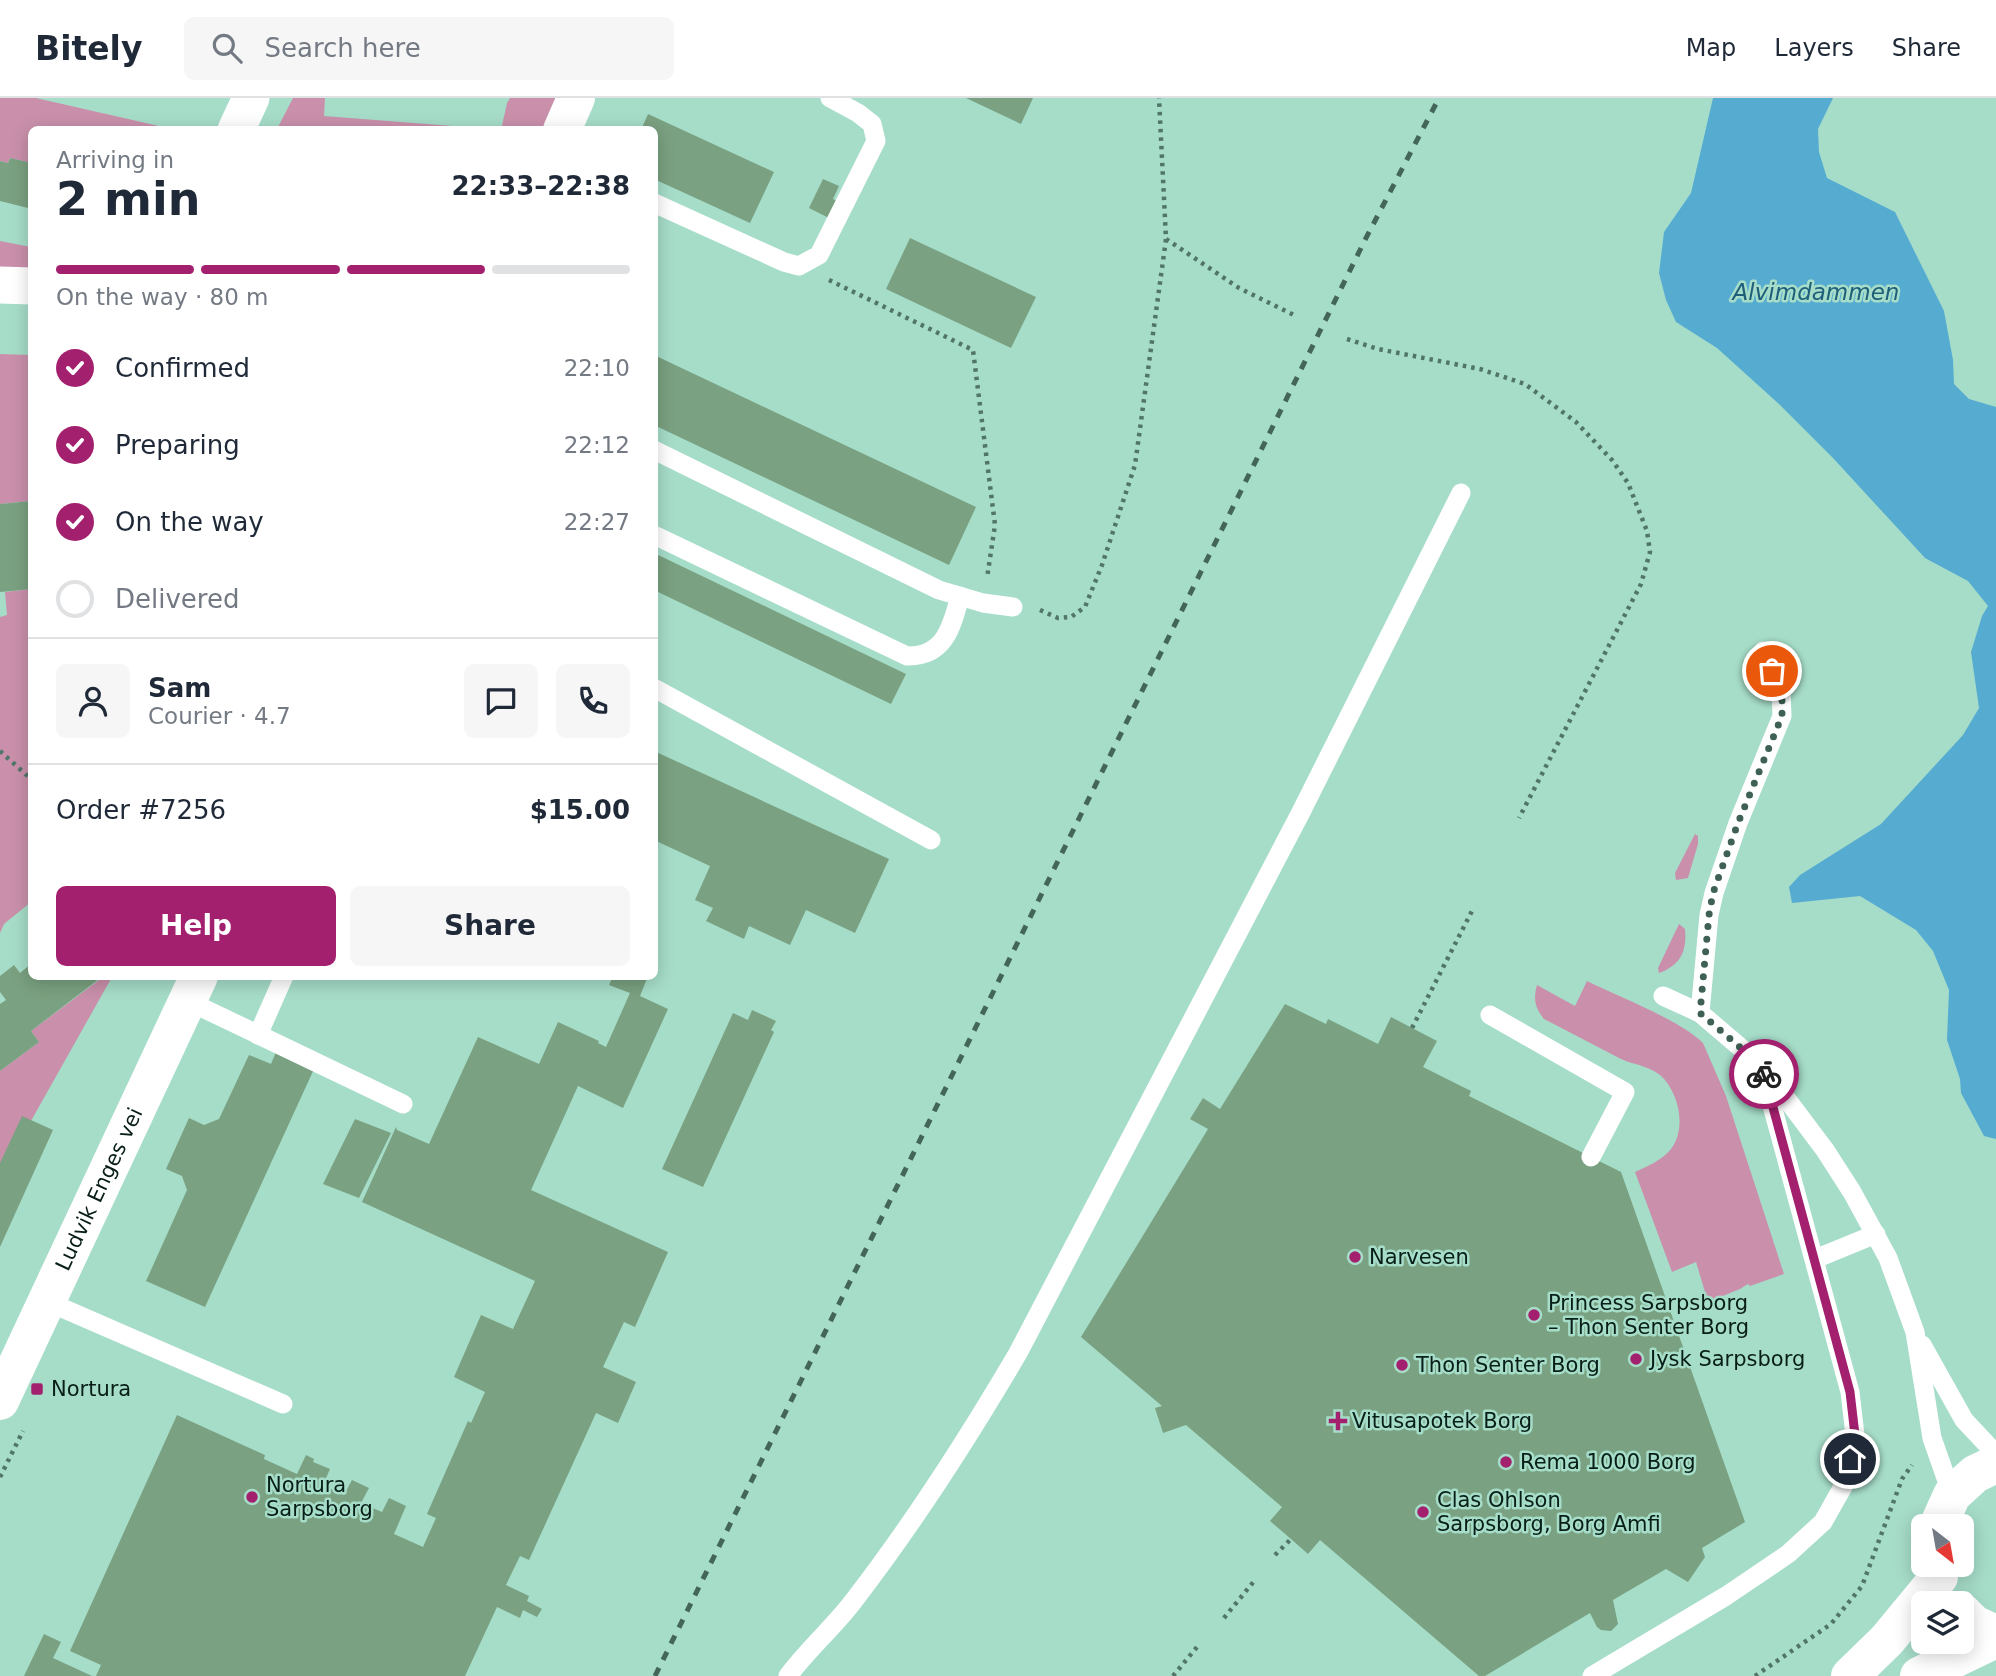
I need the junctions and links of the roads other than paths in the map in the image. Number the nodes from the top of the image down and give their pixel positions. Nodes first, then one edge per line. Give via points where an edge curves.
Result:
1 (251, 98) edge
2 (576, 98) edge
3 (830, 98) edge
4 (238, 126) edge
5 (564, 126) edge
6 (658, 205) edge
7 (0, 285) edge
8 (28, 286) edge
9 (658, 452) edge
10 (1461, 493) dead end
11 (658, 538) edge
12 (960, 596) junction
13 (1013, 607) road end
14 (1763, 651) dead end
15 (658, 690) edge
16 (931, 840) dead end
17 (282, 980) edge
18 (194, 989) edge
19 (1663, 996) dead end
20 (1700, 1013) junction
21 (1490, 1015) dead end
22 (258, 1035) junction
23 (1761, 1065) junction
24 (403, 1104) dead end
25 (1591, 1157) dead end
26 (1876, 1234) junction
27 (1815, 1259) junction
28 (46, 1301) junction
29 (1915, 1332) junction
30 (0, 1401) edge
31 (283, 1404) dead end
32 (1996, 1454) edge
33 (1996, 1464) edge
34 (1945, 1511) edge
35 (1943, 1582) edge
36 (1974, 1624) edge
37 (1996, 1637) edge
38 (788, 1676) edge
39 (1592, 1676) edge
40 (1850, 1676) edge
41 (1919, 1676) edge

1 - 4 street
2 - 5 street
3 - 6 lane via 872,124 876,141 819,255 799,266 784,262
7 - 8 street
9 - 12 lane via 939,590
10 - 38 lane via 1300,814 1018,1353 923,1506 852,1603
11 - 12 lane via 908,656 922,656 937,647 952,628
12 - 13 lane
14 - 20 lane via 1782,692 1782,716 1713,893
15 - 16 lane
17 - 22 lane
18 - 22 lane
18 - 28 street, Ludvik Enges vei
19 - 20 lane
20 - 23 lane
21 - 25 lane via 1625,1092
22 - 24 lane
23 - 26 lane via 1825,1150
23 - 27 lane
26 - 27 lane
26 - 29 lane
27 - 39 lane via 1850,1392 1855,1435 1844,1483 1823,1522 1788,1554
28 - 30 street, Ludvik Enges vei
28 - 31 lane
29 - 32 lane via 1964,1420
29 - 34 lane
33 - 34 street via 1975,1474
35 - 40 street
36 - 37 street
37 - 41 street

